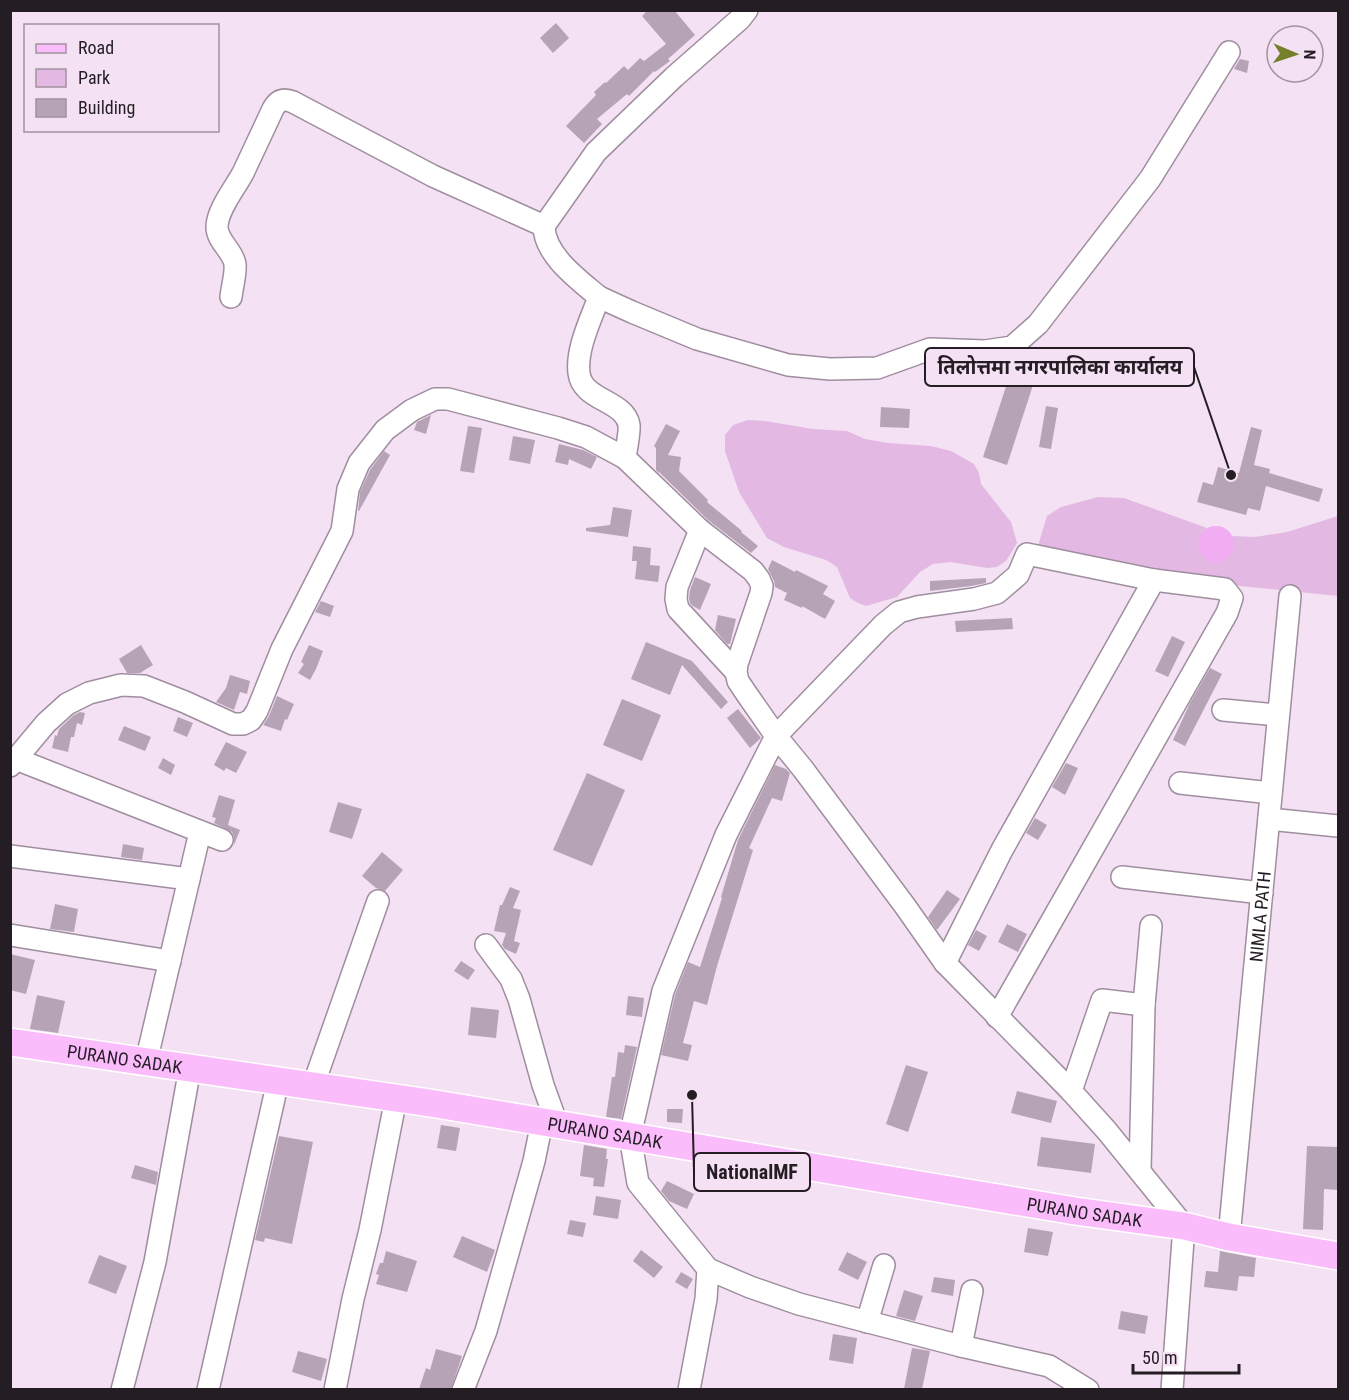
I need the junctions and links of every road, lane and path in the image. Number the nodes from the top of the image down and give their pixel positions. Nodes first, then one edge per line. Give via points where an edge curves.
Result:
1 (747, 10) edge
2 (1229, 52) dead end
3 (544, 226) junction
4 (231, 297) dead end
5 (599, 297) junction
6 (625, 458) junction
7 (700, 530) junction
8 (1154, 580) junction
9 (1290, 596) dead end
10 (736, 672) junction
11 (1223, 710) dead end
12 (1278, 715) junction
13 (776, 736) junction
14 (13, 763) edge
15 (1180, 783) dead end
16 (1271, 793) junction
17 (1269, 819) junction
18 (1338, 826) edge
19 (200, 832) junction
20 (222, 840) dead end
21 (10, 856) edge
22 (1122, 877) dead end
23 (189, 879) junction
24 (1262, 893) junction
25 (378, 901) dead end
26 (1151, 926) dead end
27 (10, 935) edge
28 (486, 945) dead end
29 (170, 962) junction
30 (945, 963) junction
31 (1144, 1005) junction
32 (997, 1017) junction
33 (10, 1042) edge
34 (146, 1062) junction
35 (190, 1068) junction
36 (278, 1081) junction
37 (313, 1086) junction
38 (1071, 1091) junction
39 (396, 1098) junction
40 (550, 1123) junction
41 (630, 1136) junction
42 (1140, 1171) junction
43 (1184, 1226) junction
44 (1229, 1237) junction
45 (1338, 1256) edge
46 (884, 1265) dead end
47 (708, 1269) junction
48 (972, 1291) dead end
49 (867, 1322) junction
50 (961, 1346) junction
51 (122, 1389) edge
52 (208, 1389) edge
53 (335, 1389) edge
54 (463, 1389) edge
55 (689, 1389) edge
56 (1088, 1389) edge
57 (1172, 1389) edge

1 - 3 street via 596,152
2 - 5 street via 1150,179 1038,324 1012,347 985,351 930,349 877,368 788,365 697,339
3 - 4 street via 433,176 293,102 281,100 218,220 218,234 235,266
3 - 5 street via 547,245
5 - 6 street via 580,350 579,375 584,389 624,415 629,425
6 - 7 street
6 - 14 street via 586,437 525,418 448,399 424,403 385,430 359,463 348,489 342,531 251,720 233,724 144,686 121,686 90,693 67,704
7 - 10 street via 677,587 678,609
7 - 10 street via 753,571 762,586
8 - 13 street via 1027,554 1018,575 997,593 899,612
8 - 30 street via 1002,850
8 - 32 street via 1225,589 1232,598
9 - 12 street, NIMLA PATH
10 - 13 street via 738,681
11 - 12 street
12 - 16 street, NIMLA PATH
13 - 30 street
13 - 41 street via 726,835 663,991
14 - 19 street
15 - 16 street
16 - 17 street, NIMLA PATH
17 - 18 street
17 - 24 street, NIMLA PATH
19 - 20 street
19 - 23 street
21 - 23 street
22 - 24 street
23 - 29 street
24 - 44 street, NIMLA PATH
25 - 37 street
26 - 31 street
27 - 29 street
28 - 40 street via 512,979
29 - 34 street
30 - 32 street
31 - 38 street via 1102,1000
31 - 42 street
32 - 38 street
33 - 34 main road, PURANO SADAK
34 - 35 main road, PURANO SADAK
35 - 36 main road, PURANO SADAK
35 - 51 street via 155,1262
36 - 37 main road, PURANO SADAK
36 - 52 street
37 - 39 main road, PURANO SADAK
38 - 42 street
39 - 40 main road, PURANO SADAK
39 - 53 street
40 - 41 main road, PURANO SADAK
40 - 54 street via 534,1161 486,1331
41 - 43 main road, PURANO SADAK
41 - 47 street via 638,1183
42 - 43 street
43 - 44 main road, PURANO SADAK
43 - 57 street
44 - 45 main road, PURANO SADAK
46 - 49 street
47 - 49 street via 799,1304
47 - 55 street
48 - 50 street
49 - 50 street
50 - 56 street via 1049,1366

